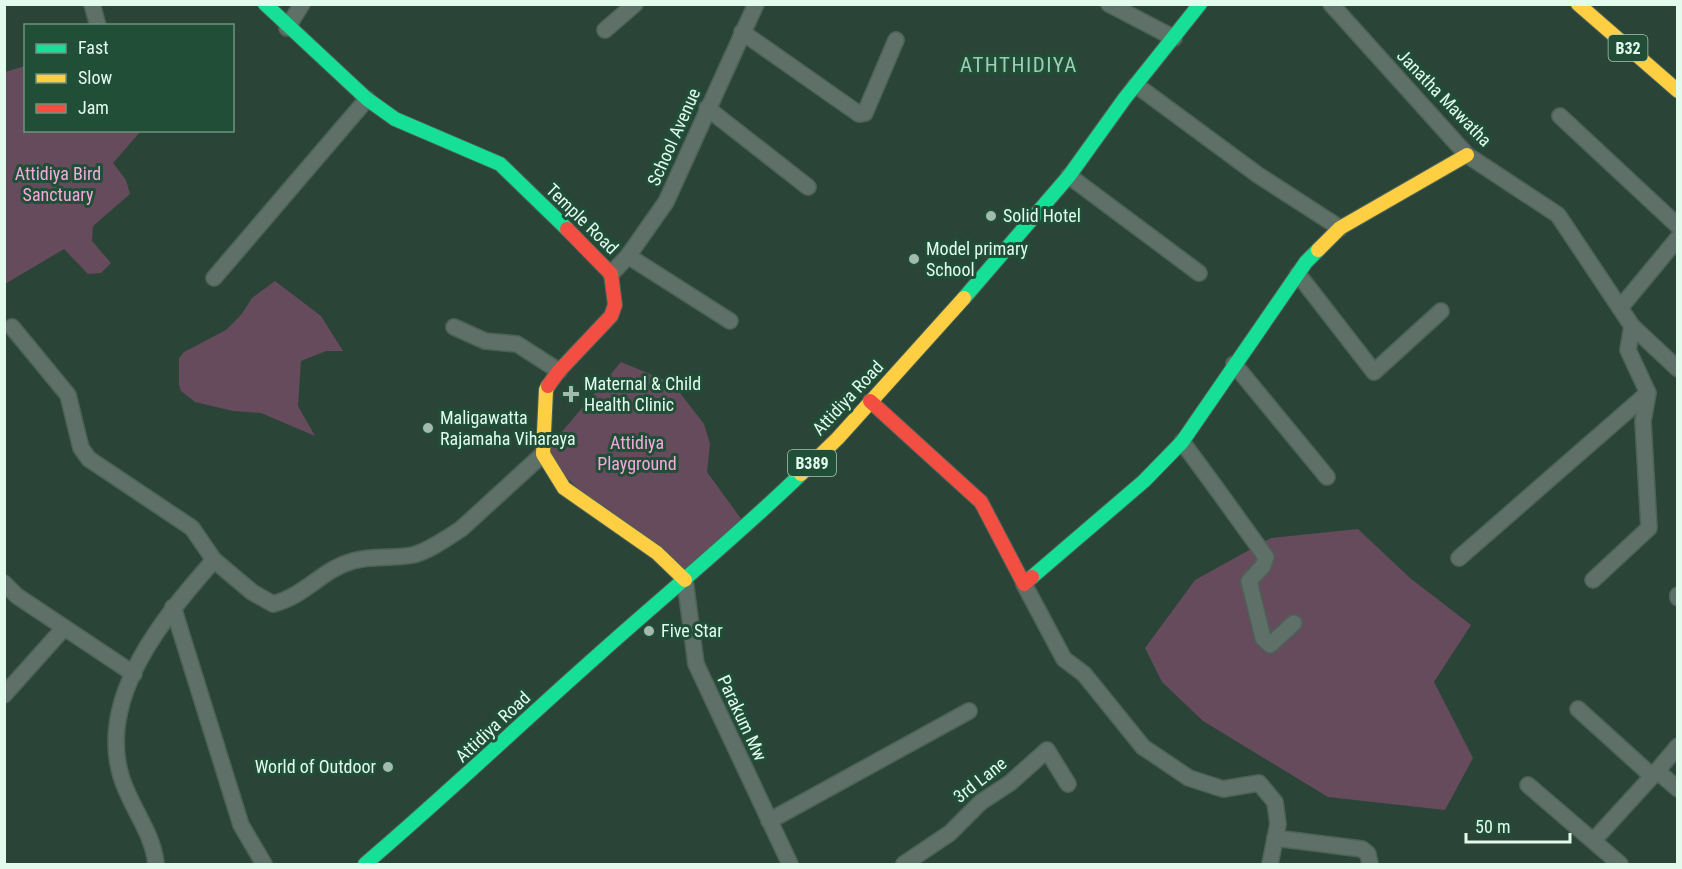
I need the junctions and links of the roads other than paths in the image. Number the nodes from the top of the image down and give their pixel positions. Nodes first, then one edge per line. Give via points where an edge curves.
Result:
1 (92, 4) edge
2 (265, 4) edge
3 (302, 4) edge
4 (634, 4) edge
5 (756, 4) edge
6 (1109, 4) edge
7 (1200, 4) edge
8 (1331, 4) edge
9 (1578, 4) edge
10 (97, 24) edge
11 (287, 28) junction
12 (605, 30) dead end
13 (742, 32) junction
14 (1174, 38) junction
15 (896, 40) dead end
16 (1136, 85) junction
17 (1677, 92) edge
18 (367, 99) junction
19 (707, 108) junction
20 (1560, 116) dead end
21 (1467, 155) junction
22 (1069, 176) junction
23 (808, 187) dead end
24 (1677, 226) edge
25 (1340, 228) junction
26 (1677, 238) edge
27 (628, 256) junction
28 (1199, 273) dead end
29 (611, 274) junction
30 (1298, 274) junction
31 (214, 278) dead end
32 (1620, 308) junction
33 (1441, 311) dead end
34 (730, 321) dead end
35 (1632, 326) junction
36 (12, 327) dead end
37 (454, 327) dead end
38 (1234, 364) junction
39 (1677, 369) edge
40 (559, 372) junction
41 (1648, 393) junction
42 (870, 401) junction
43 (1182, 442) junction
44 (543, 454) junction
45 (1327, 477) dead end
46 (1459, 558) dead end
47 (214, 560) junction
48 (685, 580) junction
49 (1593, 580) dead end
50 (4, 583) edge
51 (1024, 584) junction
52 (173, 607) junction
53 (1294, 623) dead end
54 (64, 628) junction
55 (134, 674) junction
56 (4, 695) edge
57 (1578, 709) dead end
58 (969, 711) dead end
59 (1677, 746) edge
60 (1654, 774) junction
61 (1068, 784) dead end
62 (1528, 785) dead end
63 (1677, 789) edge
64 (769, 821) junction
65 (1275, 838) junction
66 (1594, 840) junction
67 (156, 864) edge
68 (264, 864) edge
69 (365, 864) edge
70 (790, 864) edge
71 (904, 864) edge
72 (1270, 864) edge
73 (1370, 864) edge
74 (1620, 864) edge

1 - 10 street
2 - 11 street, Temple Road
3 - 11 street
4 - 12 street
5 - 13 street, School Avenue
6 - 14 street
7 - 14 street, Attidiya Road / B389
8 - 21 street, Janatha Mawatha
9 - 17 street, B32
11 - 18 street, Temple Road
13 - 15 street via 859,114 865,113
13 - 19 street, School Avenue
14 - 16 street, Attidiya Road / B389
16 - 22 street, Attidiya Road / B389
16 - 25 street via 1258,175
18 - 29 street, Temple Road via 411,127 500,164
18 - 31 street
19 - 23 street
19 - 27 street, School Avenue via 666,202
20 - 24 street
21 - 25 street
21 - 32 street, Janatha Mawatha via 1558,215
22 - 28 street
22 - 42 street, Attidiya Road / B389
25 - 30 street
26 - 32 street
27 - 29 street, School Avenue
27 - 34 street
29 - 40 street, Temple Road via 615,305 611,316
30 - 33 street via 1374,372
30 - 38 street
32 - 35 street, Janatha Mawatha
35 - 39 street, Janatha Mawatha
35 - 41 street via 1628,350
36 - 47 street via 68,395 81,448 89,459 192,528
37 - 40 street via 485,340 517,344
38 - 43 street
38 - 45 street
40 - 44 street, Temple Road via 546,390
41 - 46 street
41 - 49 street via 1643,421 1649,528
42 - 48 street, Attidiya Road / B389 via 803,473
42 - 51 street via 981,502
43 - 51 street via 1144,482
43 - 53 street via 1266,557 1249,581 1263,638 1270,645
44 - 47 street via 446,539 414,555 354,560 334,568 292,599 273,604
44 - 48 street via 564,488 657,553
47 - 52 street
48 - 64 street, Parakum Mw via 696,664
48 - 69 street, Attidiya Road / B389
50 - 54 street
51 - 65 street via 1064,659 1084,674 1143,747 1189,778 1223,789 1259,783 1275,802
52 - 55 street via 152,636
52 - 68 street via 240,825
54 - 55 street
54 - 56 street
55 - 67 street via 114,735 117,762 154,848
57 - 60 street
58 - 64 street
59 - 60 street
60 - 63 street
60 - 66 street
61 - 71 street, 3rd Lane via 1047,750 975,807 950,833
62 - 66 street
64 - 70 street, Parakum Mw
65 - 72 street
65 - 73 street via 1362,849
66 - 74 street

